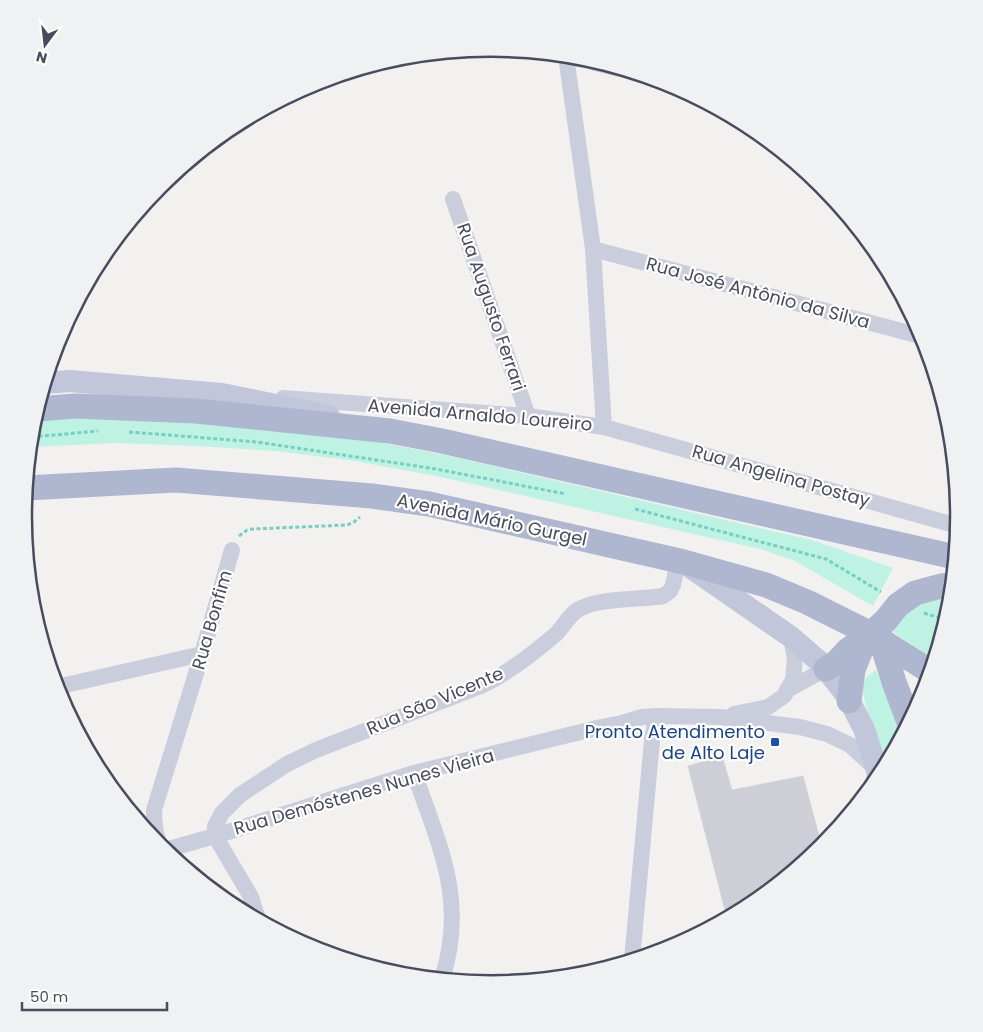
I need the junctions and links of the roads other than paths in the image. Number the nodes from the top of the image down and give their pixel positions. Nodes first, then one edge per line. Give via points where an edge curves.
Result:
1 (567, 64) edge
2 (453, 199) dead end
3 (593, 249) junction
4 (913, 334) edge
5 (53, 382) edge
6 (222, 394) junction
7 (45, 408) edge
8 (528, 416) junction
9 (604, 427) junction
10 (390, 431) junction
11 (33, 488) edge
12 (950, 524) edge
13 (232, 550) road end
14 (949, 556) edge
15 (680, 562) junction
16 (945, 586) edge
17 (791, 637) junction
18 (876, 637) junction
19 (202, 654) junction
20 (925, 668) edge
21 (826, 669) junction
22 (65, 685) edge
23 (787, 690) junction
24 (849, 701) junction
25 (906, 713) edge
26 (659, 716) junction
27 (720, 717) junction
28 (876, 767) edge
29 (874, 770) edge
30 (414, 773) junction
31 (155, 828) edge
32 (215, 836) junction
33 (174, 847) edge
34 (255, 910) edge
35 (633, 953) edge
36 (444, 972) edge

1 - 3 street, Avenida Arnaldo Loureiro
2 - 8 street, Rua Augusto Ferrari
3 - 4 street, Rua José Antônio da Silva
3 - 9 street, Avenida Arnaldo Loureiro
5 - 6 street via 70,381
6 - 8 street, Avenida Arnaldo Loureiro
6 - 10 street via 316,412
7 - 10 main road via 75,406 196,411
8 - 9 street, Avenida Arnaldo Loureiro
9 - 12 street, Rua Angelina Postay
10 - 14 main road via 442,440
11 - 15 main road, Avenida Mário Gurgel via 176,480 372,496 429,504
13 - 19 street, Rua Bonfim
15 - 17 street
15 - 18 main road, Avenida Mário Gurgel via 766,585
15 - 32 street, Rua São Vicente via 670,591 663,596 587,605 497,679 287,764 240,795 222,813 215,826
16 - 18 main road via 915,593 898,604
17 - 21 street
17 - 23 street via 795,659 793,680
18 - 20 main road, Avenida Mário Gurgel
18 - 21 main road via 848,650
18 - 24 main road via 860,652 853,670
18 - 25 main road
19 - 22 street
19 - 31 street, Rua Bonfim via 154,810
21 - 23 street
21 - 24 street
23 - 27 street via 768,707
24 - 28 street via 864,729
26 - 27 street, Rua Demóstenes Nunes Vieira
26 - 30 street, Rua Demóstenes Nunes Vieira via 642,716
26 - 35 street via 652,740
27 - 29 street, Rua Demóstenes Nunes Vieira via 800,727 827,734 850,745
30 - 32 street, Rua Demóstenes Nunes Vieira
30 - 36 street via 443,857 450,891 450,941
32 - 33 street, Rua Demóstenes Nunes Vieira
32 - 34 street via 251,897

